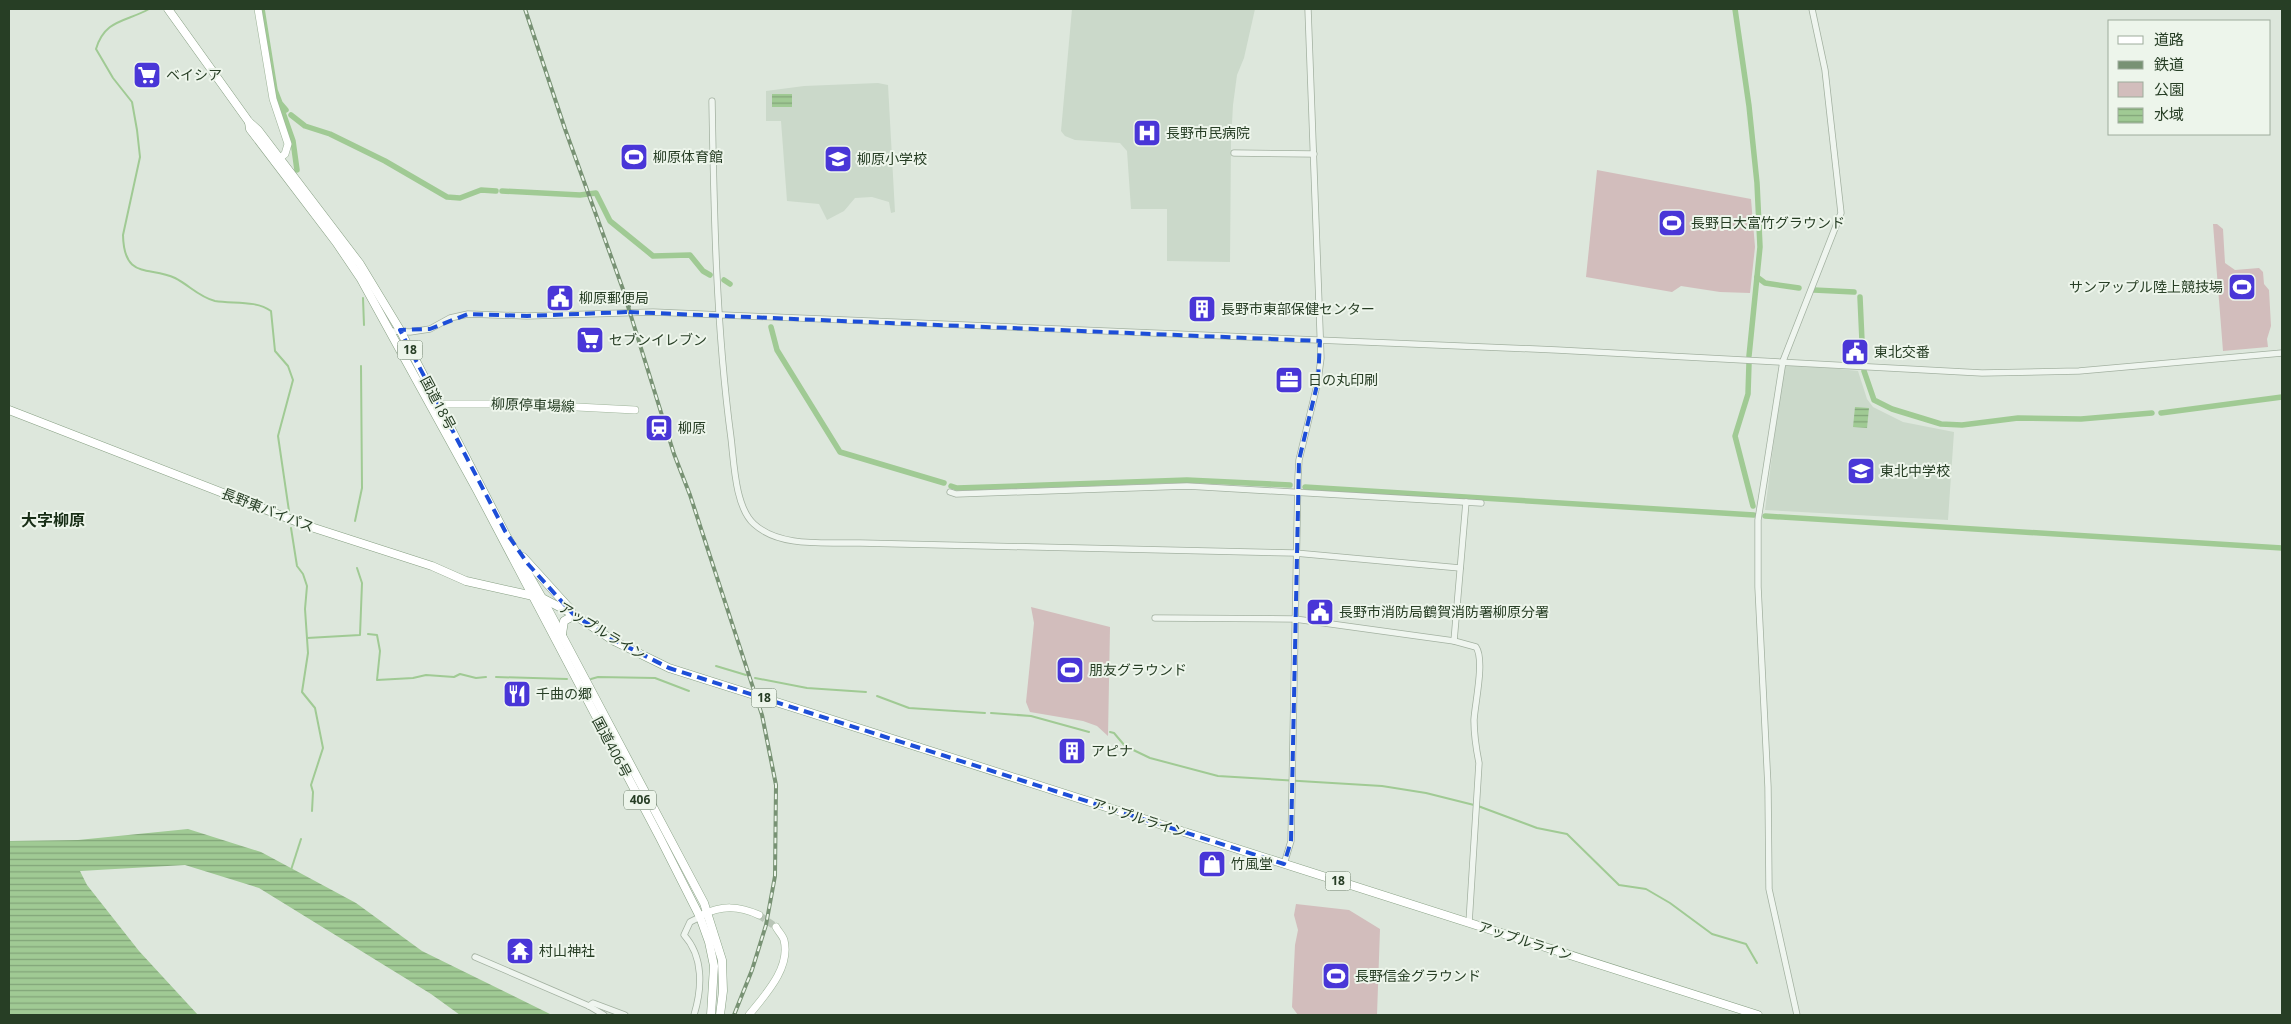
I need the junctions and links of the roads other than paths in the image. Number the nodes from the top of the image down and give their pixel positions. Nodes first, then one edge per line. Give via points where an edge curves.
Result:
1 (168, 9) edge
2 (258, 9) edge
3 (1308, 9) edge
4 (1812, 9) edge
5 (712, 101) dead end
6 (1234, 153) dead end
7 (1314, 154) junction
8 (277, 160) junction
9 (718, 315) junction
10 (400, 330) junction
11 (390, 331) junction
12 (1320, 340) junction
13 (2282, 354) edge
14 (1783, 361) junction
15 (434, 404) junction
16 (9, 410) edge
17 (635, 410) dead end
18 (950, 492) dead end
19 (1298, 493) junction
20 (1466, 502) junction
21 (1481, 503) dead end
22 (505, 531) junction
23 (1295, 553) junction
24 (1460, 568) junction
25 (531, 596) junction
26 (542, 598) junction
27 (576, 615) junction
28 (1155, 618) dead end
29 (1295, 619) junction
30 (562, 634) junction
31 (1454, 641) junction
32 (1284, 864) junction
33 (703, 915) junction
34 (759, 915) tunnel mouth
35 (1469, 923) junction
36 (776, 927) tunnel mouth
37 (475, 957) dead end
38 (589, 1006) junction
39 (696, 1007) junction
40 (702, 1011) dead end
41 (604, 1015) edge
42 (625, 1015) edge
43 (694, 1015) edge
44 (711, 1015) edge
45 (720, 1015) edge
46 (749, 1015) edge
47 (1758, 1015) edge
48 (1797, 1015) edge

1 - 8 highway, 国道18号 / 18
2 - 8 main road via 272,93 288,144 285,154
3 - 7 street
4 - 14 street via 1825,70 1841,213
5 - 9 street
6 - 7 street
7 - 12 street
8 - 10 highway, 国道18号 / 18 via 360,264
8 - 11 highway, 国道18号 / 18 via 352,265
9 - 10 street via 629,312 527,316 468,314 450,318 430,329
9 - 12 street
9 - 23 street via 737,485 750,520 770,536 860,543
10 - 11 street
10 - 15 highway, 国道18号 / 18
11 - 15 highway, 国道18号 / 18
12 - 14 street
12 - 19 street via 1318,381 1299,460
13 - 14 street via 2046,374 1972,373
14 - 48 street via 1758,520 1758,587 1765,696 1769,890
15 - 17 main road, 柳原停車場線 via 519,404
15 - 22 highway, 国道18号 / 18
15 - 25 highway, 国道18号 / 18
16 - 25 highway, 長野東バイパス / 18 via 308,526 432,566 466,581
18 - 19 street via 1187,486
19 - 20 street
19 - 23 street
20 - 21 street
20 - 24 street
22 - 26 highway, 国道18号 / 18
22 - 27 highway via 528,564
23 - 24 street
23 - 29 street
24 - 31 street
25 - 26 highway, アップルライン / 18
25 - 33 highway, 国道406号 / 406
26 - 27 highway, アップルライン / 18
26 - 30 highway, 国道406号 / 406
27 - 30 highway via 564,621
27 - 32 highway, アップルライン / 18, bridge via 614,641 669,668
28 - 29 street
29 - 31 street
29 - 32 street via 1291,842
30 - 33 highway, 国道406号 / 406
31 - 35 street via 1476,647 1480,658 1474,718 1479,763
32 - 35 highway, アップルライン / 18
33 - 34 main road via 732,907
33 - 39 street via 690,922 684,935 698,965
33 - 44 highway, 国道406号 / 406 via 714,966
33 - 45 highway, 国道406号 / 406 via 722,960
35 - 47 highway, アップルライン / 18
36 - 46 main road via 784,939 784,960 776,980
37 - 38 street
38 - 41 street
38 - 42 street via 593,1003
39 - 40 street
39 - 43 street

